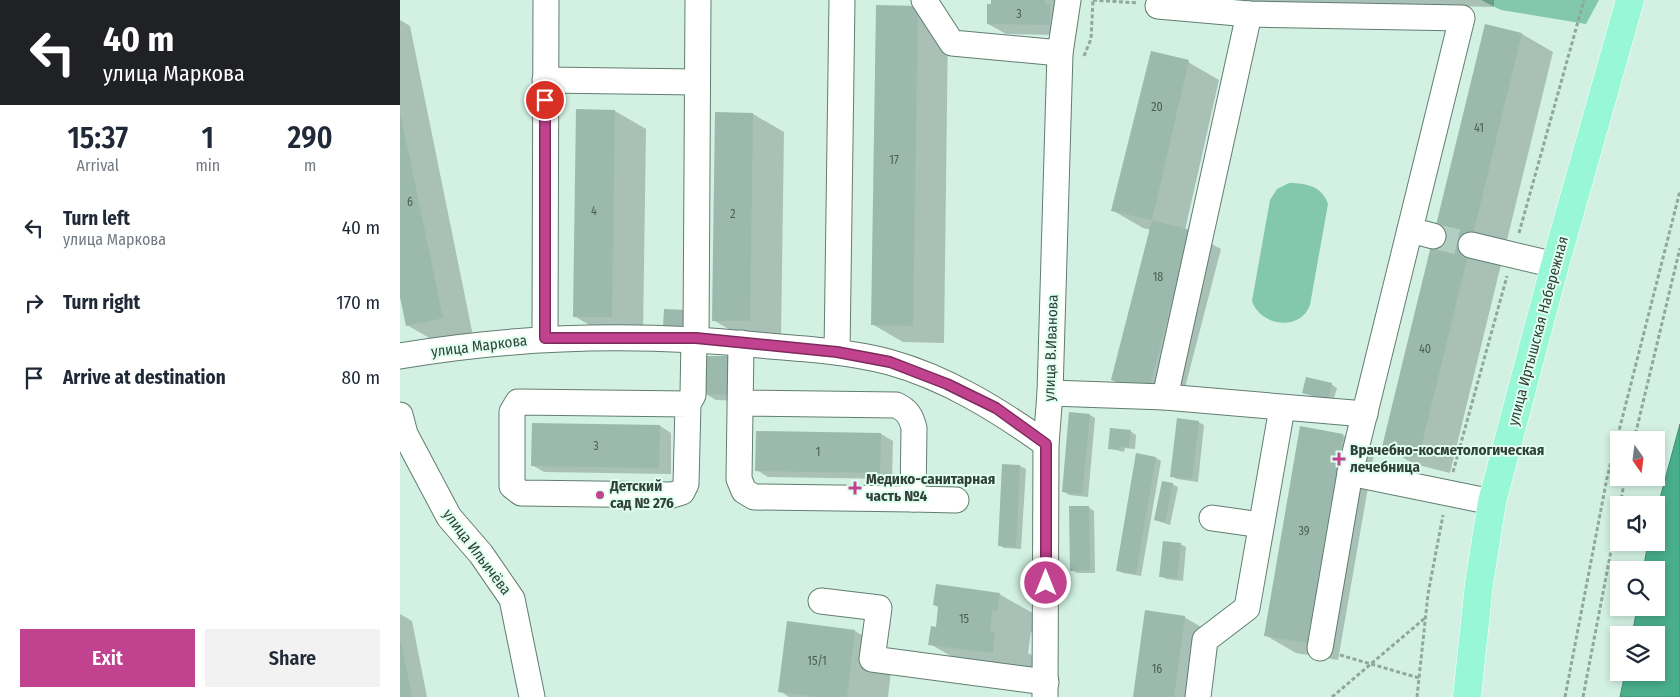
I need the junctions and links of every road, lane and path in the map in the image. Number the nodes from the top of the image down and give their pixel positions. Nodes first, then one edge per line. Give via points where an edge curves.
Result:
1 (546, 0) edge
2 (698, 0) edge
3 (842, 0) edge
4 (924, 0) edge
5 (1068, 0) edge
6 (1093, 0) edge
7 (1584, 0) edge
8 (1630, 0) edge
9 (1158, 6) joint
10 (1249, 14) junction
11 (1060, 53) junction
12 (545, 80) junction
13 (697, 82) junction
14 (1680, 192) edge
15 (1471, 245) tunnel mouth
16 (1680, 248) edge
17 (1513, 255) junction
18 (1554, 265) junction
19 (545, 338) junction
20 (695, 338) junction
21 (741, 343) junction
22 (837, 352) junction
23 (400, 356) edge
24 (1050, 393) junction
25 (1165, 397) junction
26 (740, 403) junction
27 (688, 404) junction
28 (1282, 408) junction
29 (1365, 414) junction
30 (400, 415) edge
31 (1636, 431) edge
32 (1046, 444) junction
33 (1350, 473) junction
34 (913, 500) junction
35 (956, 500) dead end
36 (1492, 502) junction
37 (1212, 518) dead end
38 (1261, 525) junction
39 (1611, 551) edge
40 (821, 600) dead end
41 (1426, 618) dead end
42 (1320, 648) joint
43 (1370, 664) junction
44 (1419, 678) dead end
45 (1046, 690) edge
46 (532, 697) edge
47 (1198, 697) edge
48 (1332, 697) edge
49 (1466, 697) edge
50 (1565, 697) edge
51 (1583, 697) edge

1 - 12 street
2 - 13 street
3 - 22 street
4 - 11 street via 952,43
5 - 11 street, улица В.Иванова
6 - 9 path
7 - 17 path
8 - 18 main road, улица Иртышская Набережная
9 - 10 street
10 - 25 street
10 - 29 street via 1462,18 1422,233
11 - 24 street, улица В.Иванова
12 - 13 street
12 - 19 street
13 - 20 street
14 - 50 path via 1607,478
15 - 17 street
16 - 31 path
17 - 18 street
18 - 36 main road, улица Иртышская Набережная
19 - 20 street, улица Маркова
19 - 23 street, улица Маркова
20 - 21 street, улица Маркова
20 - 27 street via 693,395
21 - 22 street, улица Маркова
21 - 26 street
22 - 32 street, улица Маркова via 890,362 947,384 996,408
24 - 25 street
24 - 32 street, улица В.Иванова
25 - 28 street
26 - 34 street via 896,405 904,409 914,428
26 - 34 street via 738,479 748,494 754,497
27 - 27 street via 518,402 512,412 512,486 521,493 678,494 686,484
28 - 29 street
28 - 38 street
29 - 33 street
30 - 46 street, улица Ильичёва via 405,434 449,517 481,554 512,598
32 - 45 street, улица В.Иванова
33 - 36 street
33 - 42 street
34 - 35 street
36 - 49 main road, улица Иртышская Набережная
37 - 38 street
38 - 47 street via 1247,608 1205,640
39 - 51 path
40 - 45 street via 879,608 872,659
41 - 43 path
42 - 43 path
43 - 44 path
43 - 48 path

